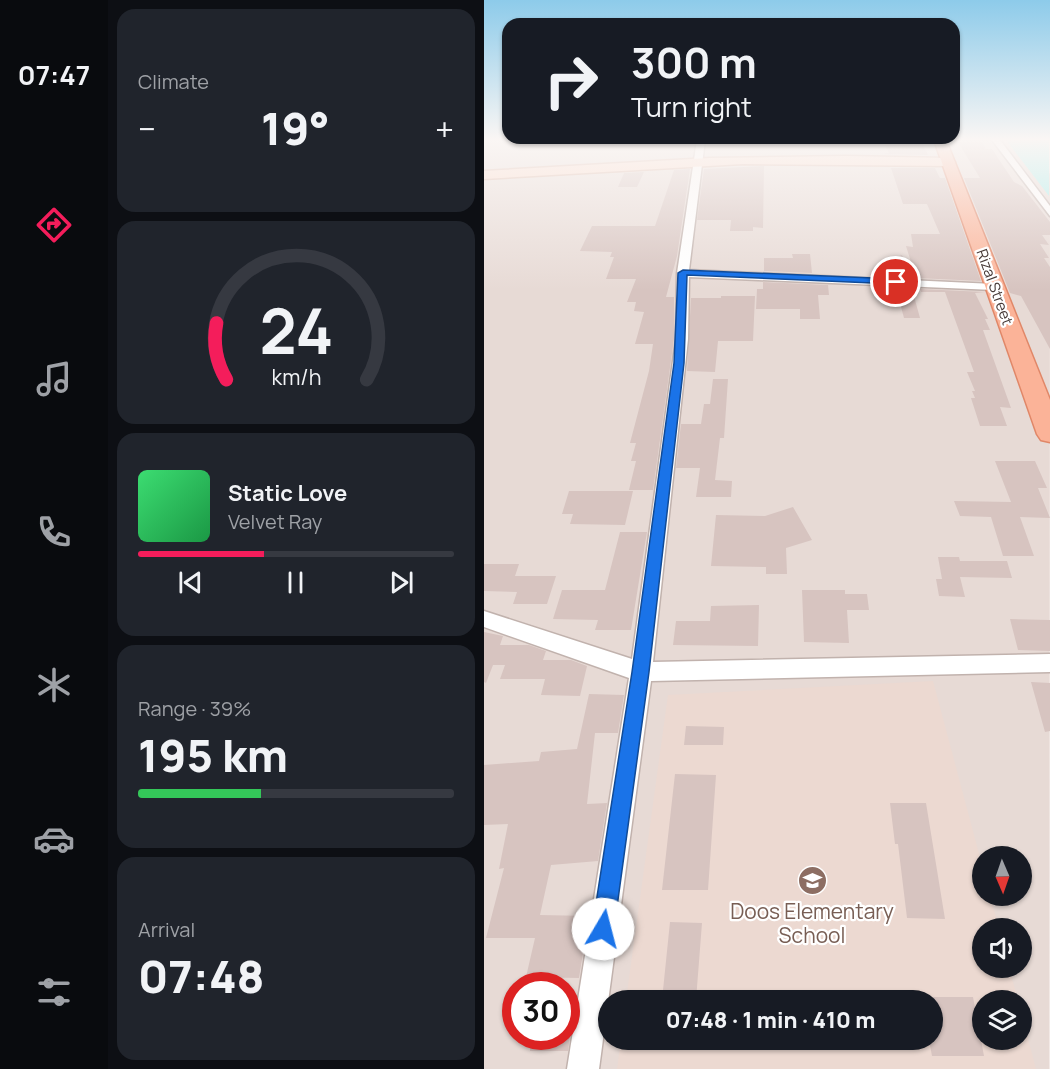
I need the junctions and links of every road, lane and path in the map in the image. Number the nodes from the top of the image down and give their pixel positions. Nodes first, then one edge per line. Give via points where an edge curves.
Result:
1 (694, 190) edge
2 (959, 190) edge
3 (1033, 190) edge
4 (1050, 213) edge
5 (683, 273) junction
6 (994, 287) junction
7 (1049, 432) edge
8 (484, 619) edge
9 (1050, 663) edge
10 (641, 672) junction
11 (583, 1069) edge

1 - 5 street
2 - 6 main road, Rizal Street
3 - 4 street
5 - 6 street
5 - 10 street via 682,339
6 - 7 main road, Rizal Street
8 - 10 street
9 - 10 street
10 - 11 street

